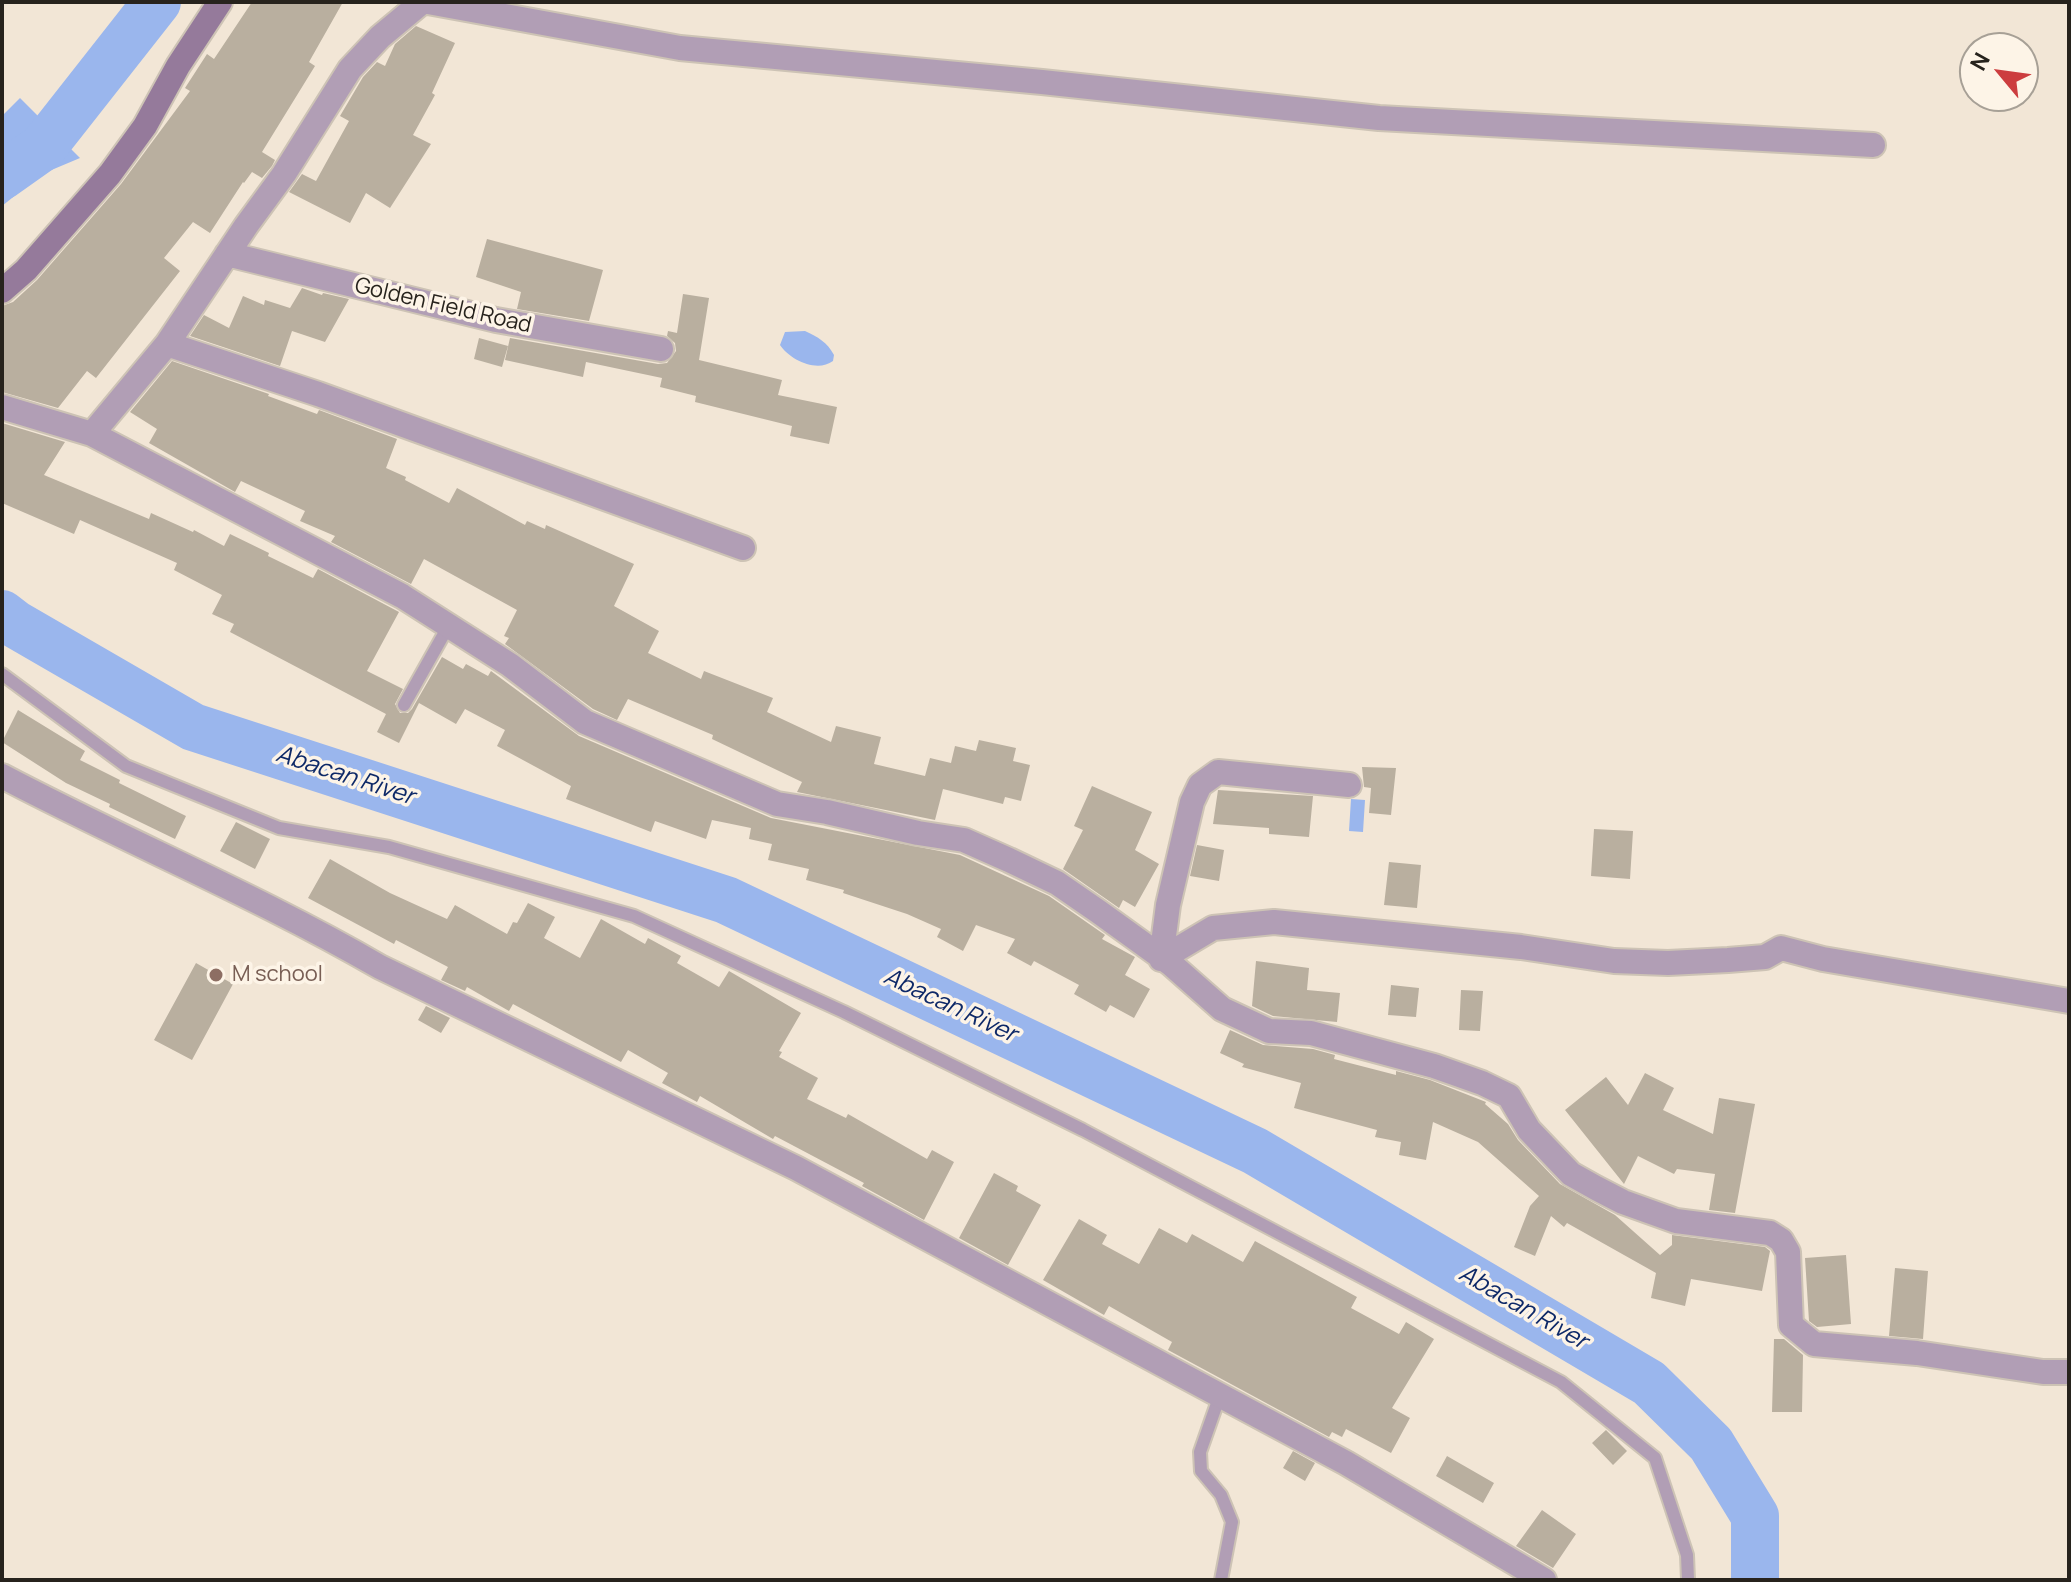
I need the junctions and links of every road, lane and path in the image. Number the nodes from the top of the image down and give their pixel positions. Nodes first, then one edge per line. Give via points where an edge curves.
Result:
1 (220, 2) edge
2 (425, 2) edge
3 (1873, 145) dead end
4 (227, 254) junction
5 (2, 291) edge
6 (167, 344) junction
7 (661, 349) dead end
8 (2, 407) edge
9 (92, 434) junction
10 (743, 548) dead end
11 (449, 625) junction
12 (2, 674) edge
13 (404, 705) dead end
14 (2, 776) edge
15 (1349, 785) dead end
16 (1161, 959) junction
17 (2069, 1001) edge
18 (2069, 1372) edge
19 (1220, 1395) junction
20 (1221, 1580) edge
21 (1544, 1580) edge
22 (1688, 1580) edge

1 - 5 street via 110,174
2 - 3 street via 680,48 1379,118
2 - 4 street via 350,69
4 - 6 street
4 - 7 street, Golden Field Road via 496,320
6 - 9 street
6 - 10 street
8 - 9 street
9 - 11 street
11 - 13 lane
11 - 16 street via 585,722 777,804 964,840 1057,883
12 - 22 lane via 126,766 279,828 389,847 634,916 1083,1130 1561,1382 1655,1458 1687,1555
14 - 19 street via 796,1168
15 - 16 street via 1218,772 1200,785 1168,905
16 - 17 street via 1213,928 1274,922 1614,961 1740,959 1765,957 1781,948
16 - 18 street via 1222,1009 1269,1031 1311,1033 1434,1066 1509,1096 1529,1130 1571,1174 1623,1202 1676,1221 1770,1233 1788,1252 1791,1325 1814,1344
19 - 20 lane via 1200,1452 1201,1471 1221,1495 1232,1522
19 - 21 street

